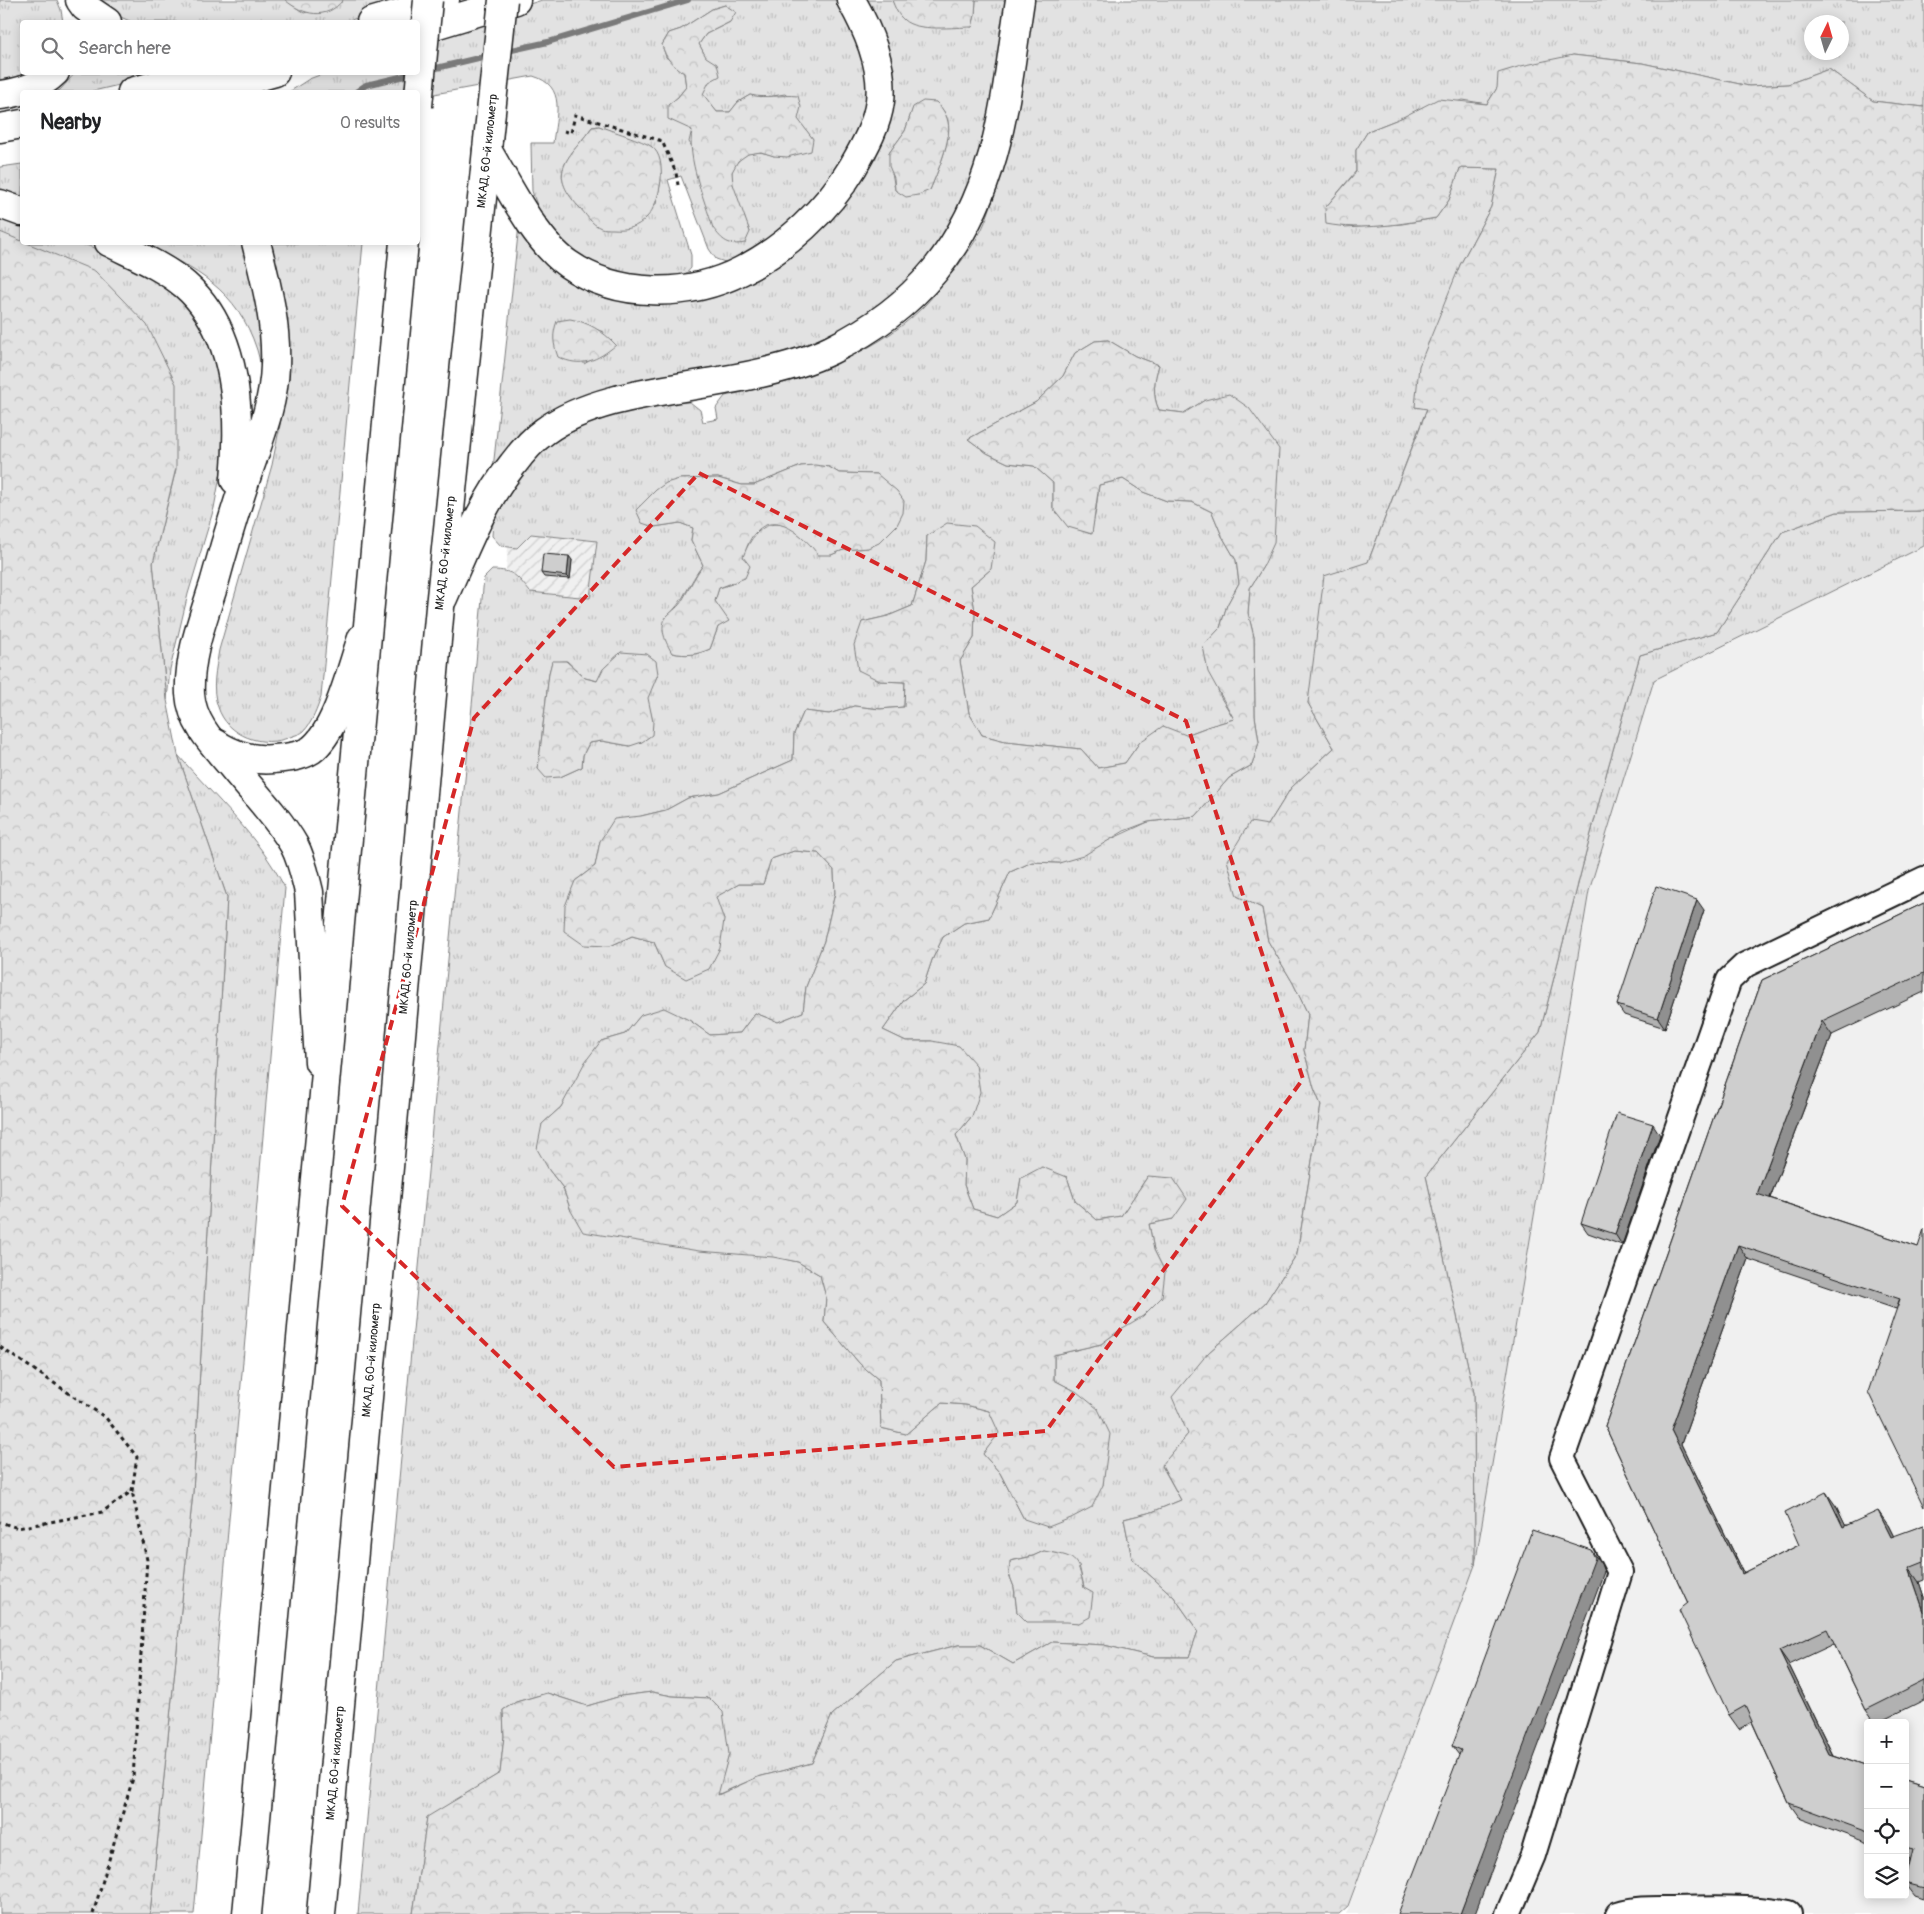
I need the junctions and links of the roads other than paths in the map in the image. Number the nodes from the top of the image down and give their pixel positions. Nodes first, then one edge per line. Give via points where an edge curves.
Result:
1 (70, 0) edge
2 (80, 0) edge
3 (428, 0) edge
4 (445, 0) edge
5 (503, 0) edge
6 (516, 0) edge
7 (851, 0) edge
8 (1020, 0) edge
9 (75, 20) edge
10 (104, 20) edge
11 (378, 20) edge
12 (420, 29) edge
13 (52, 75) edge
14 (192, 75) edge
15 (264, 75) edge
16 (289, 75) edge
17 (26, 90) edge
18 (139, 90) edge
19 (211, 90) edge
20 (270, 90) edge
21 (420, 90) edge
22 (20, 91) edge
23 (0, 94) edge
24 (13, 129) edge
25 (488, 145) junction
26 (0, 147) edge
27 (0, 204) edge
28 (20, 211) edge
29 (114, 245) edge
30 (257, 245) edge
31 (404, 245) edge
32 (232, 519) junction
33 (440, 607) junction
34 (368, 620) junction
35 (207, 737) junction
36 (1924, 879) edge
37 (322, 1114) junction
38 (247, 1914) edge
39 (321, 1914) edge
40 (1508, 1914) edge
41 (1618, 1914) edge
42 (1789, 1914) edge

1 - 9 main road
2 - 10 main road
3 - 21 main road, bridge
4 - 11 main road
5 - 25 main road, МКАД, 60-й километр, bridge
6 - 12 main road
7 - 25 main road via 875,57 880,79 875,122 864,148 825,206 798,232 741,272 682,289 650,291 621,288 591,278 566,263 545,242
8 - 33 main road via 1004,105 994,153 979,198 963,232 918,289 893,312 830,351 793,365 601,404 570,415 544,432 525,448 480,513
13 - 17 main road
14 - 18 main road
15 - 19 main road
16 - 20 main road
22 - 23 main road
24 - 26 main road
25 - 33 main road, МКАД, 60-й километр
27 - 28 main road
29 - 32 main road via 156,265 186,286 205,308 220,334 238,408
30 - 32 main road via 269,296 275,366 264,424
31 - 34 main road
32 - 35 main road via 190,676 195,717
33 - 39 main road, МКАД, 60-й километр
34 - 35 main road via 336,712 324,735 310,750 292,758 267,760 224,750
34 - 37 main road
35 - 37 main road via 274,818 294,846 303,868 309,892
36 - 40 lane via 1745,965 1729,980 1562,1458 1620,1572 1533,1855
37 - 38 main road
41 - 42 lane via 1630,1910 1701,1908

